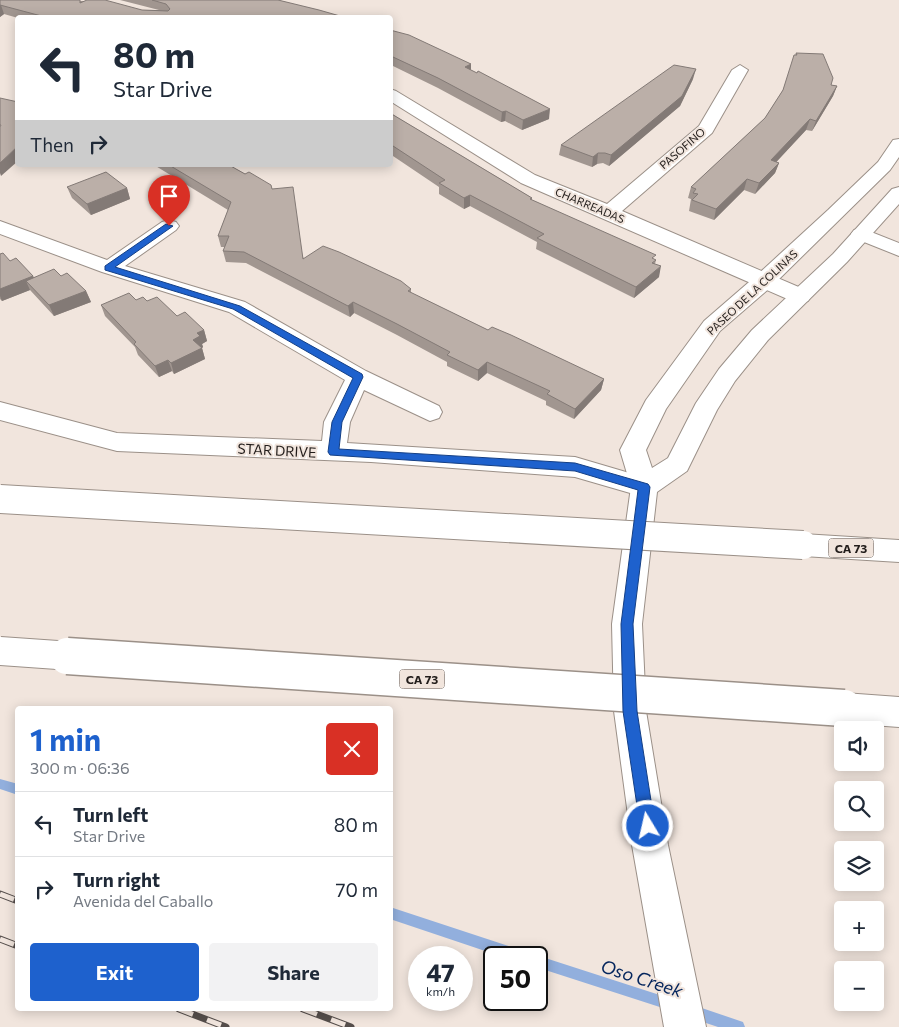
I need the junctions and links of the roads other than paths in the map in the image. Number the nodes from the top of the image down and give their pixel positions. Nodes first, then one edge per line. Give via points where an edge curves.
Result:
1 (740, 70) dead end
2 (393, 96) edge
3 (899, 144) edge
4 (884, 166) junction
5 (899, 193) edge
6 (608, 212) junction
7 (169, 226) dead end
8 (0, 227) edge
9 (861, 234) junction
10 (899, 250) edge
11 (108, 268) junction
12 (764, 281) junction
13 (800, 296) junction
14 (358, 377) junction
15 (0, 411) edge
16 (430, 412) dead end
17 (333, 452) junction
18 (644, 487) junction
19 (0, 499) edge
20 (899, 551) edge
21 (0, 651) edge
22 (899, 712) edge
23 (685, 1027) edge

1 - 6 main road, PASOFINO via 706,128
2 - 6 main road, CHARREADAS via 528,180
3 - 4 main road, PASEO DE LA COLINAS
4 - 9 main road via 871,196 857,213
4 - 12 main road, PASEO DE LA COLINAS
5 - 9 main road
6 - 12 main road, CHARREADAS
7 - 11 main road
8 - 11 main road
9 - 10 main road
9 - 13 main road
11 - 14 main road via 237,308
12 - 13 main road, CHARREADAS
12 - 18 main road, PASEO DE LA COLINAS via 712,326 655,406 633,450
13 - 18 main road via 760,335 727,375 705,409 678,464
14 - 16 main road
14 - 17 main road via 337,422
15 - 17 main road, STAR DRIVE via 117,442
17 - 18 main road, STAR DRIVE via 575,467
18 - 23 main road, PASEO DE LA COLINAS via 627,624 630,711 650,845
19 - 20 main road, CA 73, bridge
21 - 22 main road, CA 73, bridge

